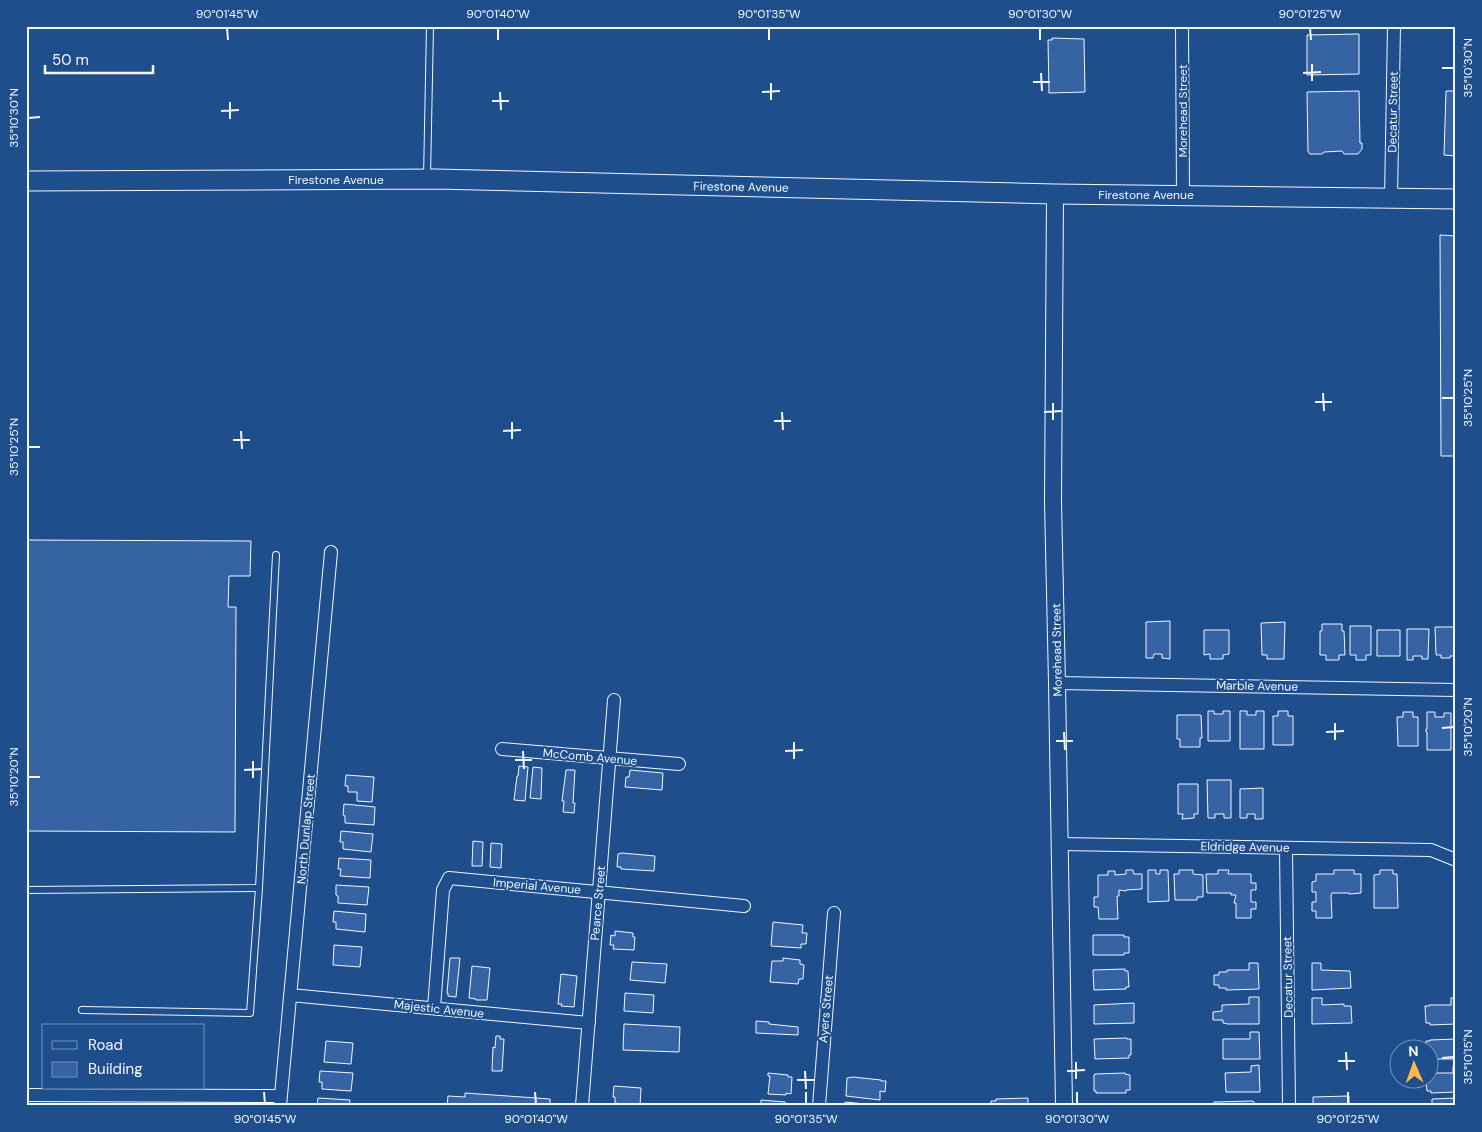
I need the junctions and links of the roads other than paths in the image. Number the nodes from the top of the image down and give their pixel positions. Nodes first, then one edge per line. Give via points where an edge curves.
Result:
1 (430, 26) edge
2 (1182, 26) edge
3 (1394, 26) edge
4 (427, 179) junction
5 (26, 181) edge
6 (1055, 194) junction
7 (1183, 195) junction
8 (1391, 198) junction
9 (1456, 199) edge
10 (332, 552) dead end
11 (276, 555) dead end
12 (1057, 683) junction
13 (1456, 690) edge
14 (614, 700) dead end
15 (502, 749) dead end
16 (610, 758) junction
17 (678, 764) dead end
18 (1060, 844) junction
19 (1286, 848) junction
20 (1456, 860) edge
21 (259, 888) junction
22 (26, 890) edge
23 (599, 892) junction
24 (744, 906) dead end
25 (834, 913) dead end
26 (290, 995) junction
27 (434, 1008) junction
28 (82, 1010) dead end
29 (588, 1023) junction
30 (26, 1095) edge
31 (41, 1101) edge
32 (280, 1101) edge
33 (582, 1106) edge
34 (819, 1106) edge
35 (1064, 1106) edge
36 (1289, 1106) edge

1 - 4 lane
2 - 7 street, Morehead Street
3 - 8 street, Decatur Street
4 - 5 main road, Firestone Avenue
4 - 6 main road, Firestone Avenue
6 - 7 main road, Firestone Avenue
6 - 12 street, Morehead Street via 1053,502
7 - 8 main road, Firestone Avenue
8 - 9 main road, Firestone Avenue
10 - 26 street, North Dunlap Street
11 - 21 lane
12 - 13 street, Marble Avenue
12 - 18 street, Morehead Street
14 - 16 street, Pearce Street
15 - 16 street, McComb Avenue
16 - 17 street, McComb Avenue
16 - 23 street, Pearce Street
18 - 19 street, Eldridge Avenue
18 - 35 street, Morehead Street
19 - 20 street, Eldridge Avenue via 1431,850
19 - 36 street, Decatur Street
21 - 22 lane
21 - 28 lane via 250,1013
23 - 24 street, Imperial Avenue
23 - 27 street, Imperial Avenue via 449,878 443,890
23 - 29 street, Pearce Street
25 - 34 street, Ayers Street
26 - 27 street, Majestic Avenue
26 - 32 street, North Dunlap Street
27 - 29 street, Majestic Avenue
29 - 33 street, Pearce Street
30 - 31 street
31 - 32 street

